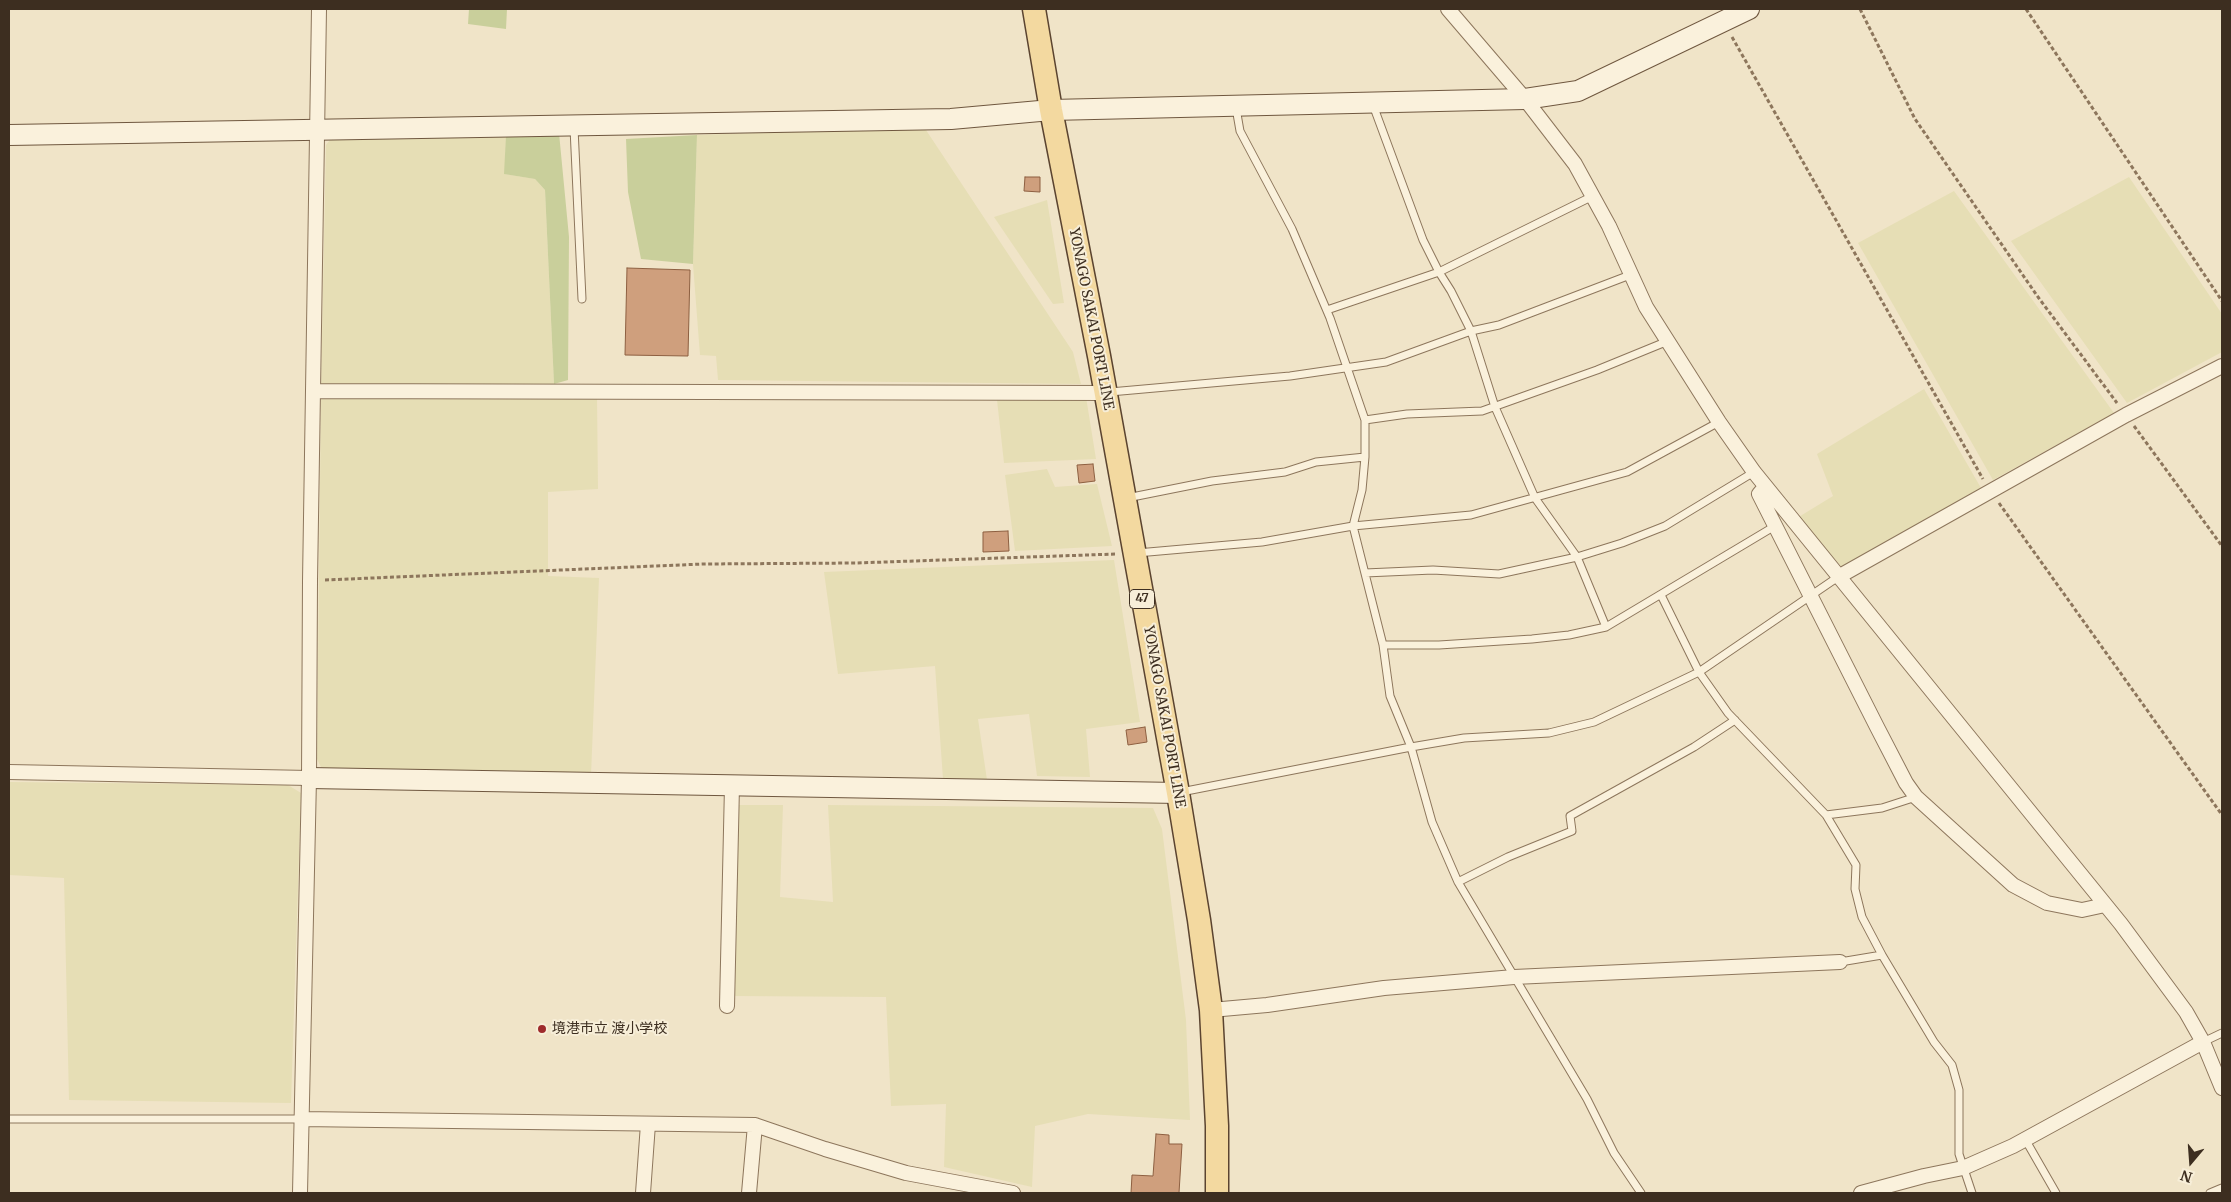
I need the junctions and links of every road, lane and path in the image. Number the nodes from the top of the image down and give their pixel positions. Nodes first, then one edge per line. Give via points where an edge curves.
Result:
1 (319, 9) edge
2 (1034, 9) edge
3 (1448, 9) edge
4 (1749, 9) edge
5 (1860, 9) edge
6 (2026, 9) edge
7 (1724, 21) junction
8 (1525, 99) junction
9 (1373, 102) junction
10 (1235, 105) junction
11 (1051, 110) junction
12 (574, 125) junction
13 (318, 129) junction
14 (9, 135) edge
15 (1593, 196) junction
16 (1439, 272) junction
17 (1630, 275) junction
18 (582, 299) dead end
19 (2222, 301) edge
20 (1326, 310) junction
21 (1471, 331) junction
22 (1668, 341) junction
23 (2222, 366) edge
24 (1347, 368) junction
25 (313, 391) junction
26 (1105, 393) junction
27 (1495, 407) junction
28 (2126, 415) junction
29 (1365, 420) junction
30 (1719, 422) junction
31 (1365, 457) junction
32 (1754, 472) junction
33 (1765, 487) junction
34 (1991, 491) junction
35 (1124, 498) junction
36 (1534, 498) junction
37 (1353, 526) junction
38 (1775, 526) junction
39 (2222, 546) edge
40 (1134, 554) junction
41 (1578, 557) junction
42 (1365, 573) junction
43 (1838, 577) junction
44 (310, 581) junction
45 (1661, 595) junction
46 (1811, 596) junction
47 (1606, 627) junction
48 (1383, 645) junction
49 (1699, 672) junction
50 (1735, 720) junction
51 (1411, 747) junction
52 (9, 772) edge
53 (309, 778) junction
54 (732, 786) junction
55 (1178, 792) junction
56 (1916, 797) junction
57 (1826, 815) junction
58 (2222, 815) edge
59 (1458, 882) junction
60 (2105, 905) junction
61 (1882, 955) junction
62 (1840, 962) joint
63 (1514, 977) junction
64 (727, 1006) dead end
65 (1211, 1010) junction
66 (2222, 1033) edge
67 (2203, 1042) junction
68 (2222, 1088) edge
69 (9, 1119) edge
70 (301, 1120) junction
71 (648, 1124) junction
72 (755, 1125) junction
73 (2025, 1139) junction
74 (1963, 1168) junction
75 (2222, 1188) edge
76 (300, 1193) edge
77 (644, 1193) edge
78 (749, 1193) edge
79 (1013, 1193) edge
80 (1217, 1193) edge
81 (1641, 1193) edge
82 (1861, 1193) edge
83 (1972, 1193) edge
84 (2056, 1193) edge
85 (2210, 1193) edge

1 - 13 street
2 - 11 main road, YONAGO SAKAI PORT LINE / 47
3 - 8 street
4 - 7 street
5 - 28 path via 1915,119 2038,297
6 - 19 path
7 - 8 street via 1578,91
7 - 34 path
8 - 9 street
8 - 15 street via 1575,164
9 - 10 street
9 - 16 lane via 1423,240
10 - 11 street
10 - 20 lane via 1240,131 1292,229
11 - 12 street via 951,119
11 - 26 main road, YONAGO SAKAI PORT LINE / 47
12 - 13 street
12 - 18 lane
13 - 14 street
13 - 25 street
15 - 16 lane
15 - 17 street
16 - 20 lane
16 - 21 lane
17 - 21 lane via 1499,324
17 - 22 street
20 - 24 lane
21 - 24 lane via 1386,362
21 - 27 lane
22 - 27 lane
22 - 30 street
23 - 28 street
24 - 26 lane
24 - 29 lane
25 - 26 street
25 - 44 street
26 - 35 main road, YONAGO SAKAI PORT LINE / 47
27 - 29 lane via 1482,411 1406,414
27 - 36 lane
28 - 34 street
28 - 39 path
29 - 31 lane
30 - 32 street
30 - 36 lane via 1627,472
31 - 35 lane via 1316,462 1284,472 1212,481
31 - 37 lane via 1362,490
32 - 33 street
32 - 41 lane via 1664,526
33 - 38 street via 1759,494
33 - 43 street
34 - 43 street
34 - 58 path
35 - 40 main road, YONAGO SAKAI PORT LINE / 47
36 - 37 lane via 1471,515
36 - 41 lane
37 - 40 lane via 1262,542
37 - 42 lane
38 - 45 lane
38 - 46 street
40 - 44 path via 856,563 703,564
40 - 55 main road, YONAGO SAKAI PORT LINE / 47
41 - 42 lane via 1500,574 1433,570
41 - 47 lane
42 - 48 lane
43 - 46 lane
43 - 60 street
44 - 53 street
45 - 47 lane
45 - 49 lane
46 - 49 lane
46 - 56 street
47 - 48 lane via 1532,639
48 - 51 lane via 1390,696
49 - 50 lane
49 - 51 lane via 1594,722 1549,734 1464,738
50 - 57 lane
50 - 59 lane via 1694,747 1570,816 1572,831
51 - 55 lane
51 - 59 lane via 1432,822
52 - 53 street
53 - 54 street
53 - 70 street
54 - 55 street
54 - 64 street
55 - 65 main road, YONAGO SAKAI PORT LINE / 47
56 - 57 lane via 1882,808
56 - 60 street via 2014,885 2047,903 2082,910
57 - 61 lane via 1856,865 1855,889 1862,917
59 - 63 lane
60 - 67 street via 2186,1012
61 - 62 lane
61 - 74 lane via 1934,1042 1952,1065 1959,1090 1959,1154
62 - 63 street
63 - 65 street via 1384,988
63 - 81 lane via 1587,1099 1614,1153
65 - 80 main road, YONAGO SAKAI PORT LINE / 47
66 - 67 lane
67 - 68 street
67 - 73 street
69 - 70 lane
70 - 71 street
70 - 76 street
71 - 72 street
71 - 77 street
72 - 78 street
72 - 79 street via 906,1173
73 - 74 street
73 - 84 lane
74 - 82 street
74 - 83 lane
75 - 85 lane

